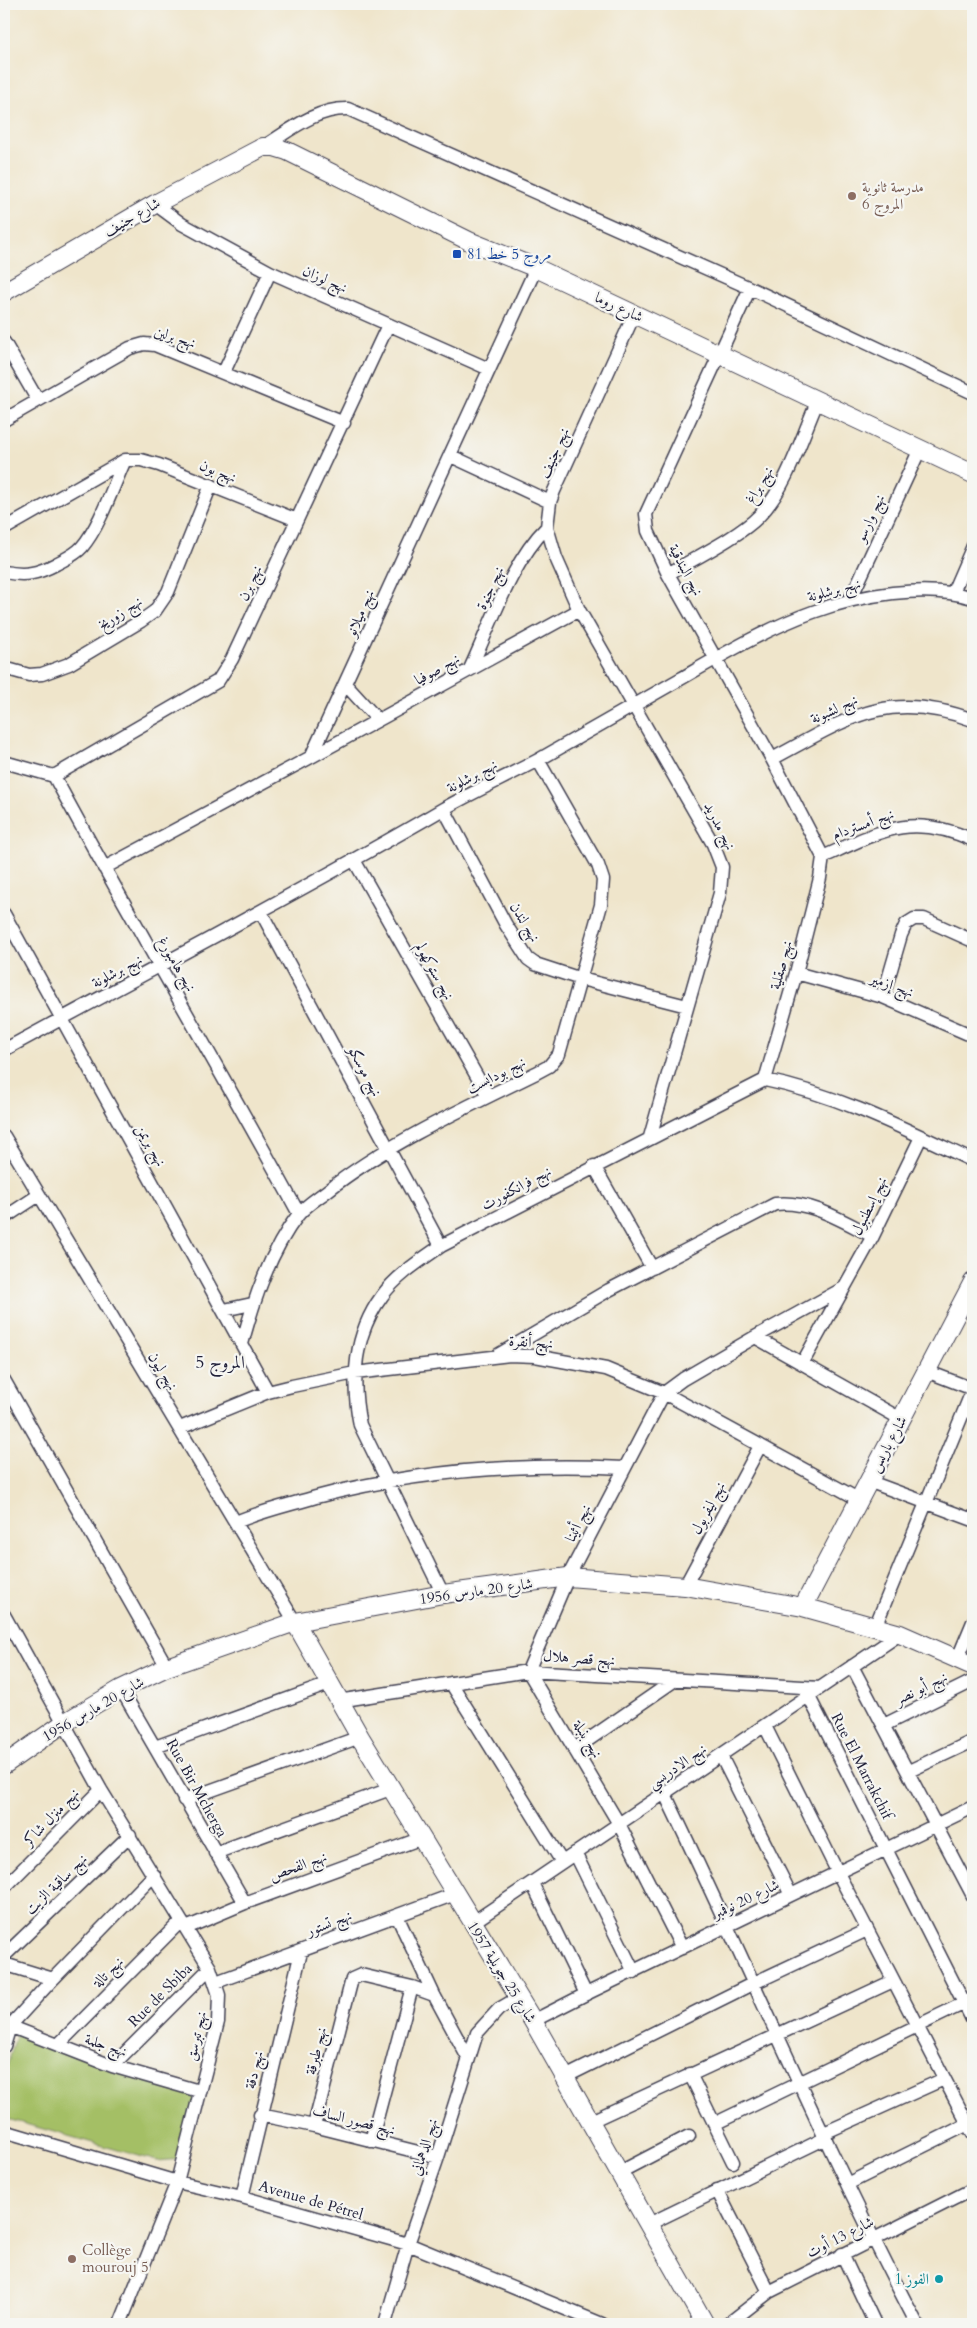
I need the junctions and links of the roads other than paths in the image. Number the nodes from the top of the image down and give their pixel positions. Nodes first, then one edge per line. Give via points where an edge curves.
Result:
1 (263, 147) junction
2 (155, 204) junction
3 (536, 268) junction
4 (270, 272) junction
5 (750, 288) junction
6 (4, 292) edge
7 (634, 315) junction
8 (388, 325) junction
9 (4, 342) edge
10 (720, 354) junction
11 (489, 370) junction
12 (224, 372) junction
13 (973, 392) edge
14 (37, 399) junction
15 (818, 400) junction
16 (4, 420) edge
17 (344, 423) junction
18 (920, 449) junction
19 (450, 456) junction
20 (125, 460) junction
21 (973, 474) edge
22 (211, 485) junction
23 (550, 502) junction
24 (298, 520) junction
25 (547, 527) junction
26 (4, 529) edge
27 (973, 546) edge
28 (4, 572) edge
29 (668, 574) junction
30 (953, 592) junction
31 (973, 598) edge
32 (850, 600) junction
33 (579, 610) junction
34 (716, 658) junction
35 (4, 668) edge
36 (470, 670) junction
37 (346, 685) junction
38 (633, 706) junction
39 (378, 720) junction
40 (973, 720) edge
41 (310, 757) junction
42 (772, 759) junction
43 (538, 760) junction
44 (4, 762) edge
45 (54, 776) junction
46 (444, 809) junction
47 (973, 840) edge
48 (823, 857) junction
49 (354, 860) junction
50 (104, 868) junction
51 (261, 912) junction
52 (4, 914) edge
53 (973, 941) edge
54 (160, 966) junction
55 (796, 973) junction
56 (581, 980) junction
57 (883, 997) junction
58 (687, 1006) junction
59 (62, 1018) junction
60 (973, 1036) edge
61 (4, 1050) edge
62 (765, 1080) junction
63 (488, 1096) junction
64 (4, 1136) edge
65 (650, 1137) junction
66 (922, 1137) junction
67 (389, 1149) junction
68 (973, 1161) edge
69 (594, 1166) junction
70 (39, 1195) junction
71 (299, 1214) junction
72 (4, 1218) edge
73 (873, 1236) junction
74 (441, 1246) junction
75 (652, 1268) junction
76 (973, 1282) edge
77 (844, 1288) junction
78 (252, 1304) junction
79 (224, 1310) junction
80 (755, 1336) junction
81 (242, 1344) junction
82 (493, 1357) junction
83 (803, 1362) junction
84 (926, 1371) junction
85 (355, 1373) junction
86 (4, 1380) edge
87 (973, 1389) edge
88 (268, 1392) junction
89 (664, 1393) junction
90 (901, 1419) junction
91 (180, 1428) junction
92 (760, 1446) junction
93 (624, 1468) junction
94 (385, 1480) junction
95 (868, 1481) junction
96 (858, 1499) junction
97 (927, 1503) junction
98 (973, 1520) edge
99 (236, 1522) junction
100 (568, 1577) junction
101 (685, 1586) junction
102 (443, 1594) junction
103 (804, 1607) junction
104 (4, 1615) edge
105 (295, 1622) junction
106 (973, 1622) edge
107 (875, 1627) junction
108 (900, 1634) junction
109 (966, 1662) edge
110 (852, 1666) junction
111 (167, 1667) junction
112 (528, 1671) junction
113 (675, 1680) junction
114 (973, 1682) edge
115 (451, 1683) junction
116 (329, 1684) junction
117 (820, 1688) junction
118 (121, 1689) junction
119 (808, 1696) junction
120 (338, 1701) junction
121 (64, 1723) junction
122 (884, 1725) junction
123 (764, 1726) junction
124 (360, 1737) junction
125 (973, 1741) edge
126 (155, 1746) junction
127 (576, 1749) junction
128 (721, 1756) junction
129 (4, 1765) edge
130 (908, 1771) junction
131 (393, 1788) junction
132 (101, 1790) junction
133 (664, 1794) junction
134 (184, 1800) junction
135 (973, 1807) edge
136 (619, 1824) junction
137 (937, 1825) junction
138 (130, 1835) junction
139 (422, 1838) junction
140 (886, 1851) junction
141 (215, 1853) junction
142 (575, 1853) junction
143 (562, 1862) junction
144 (838, 1873) junction
145 (154, 1875) junction
146 (969, 1878) edge
147 (532, 1883) junction
148 (4, 1888) edge
149 (455, 1894) junction
150 (791, 1895) junction
151 (973, 1896) edge
152 (244, 1903) junction
153 (396, 1916) junction
154 (472, 1923) junction
155 (183, 1924) junction
156 (728, 1926) junction
157 (867, 1930) junction
158 (682, 1948) junction
159 (301, 1952) junction
160 (4, 1956) edge
161 (4, 1964) edge
162 (210, 1968) junction
163 (634, 1972) junction
164 (53, 1979) junction
165 (894, 1981) junction
166 (216, 1982) junction
167 (754, 1983) junction
168 (412, 1987) junction
169 (434, 1994) junction
170 (586, 1994) junction
171 (518, 1998) junction
172 (969, 2001) edge
173 (973, 2021) edge
174 (534, 2022) junction
175 (7, 2025) edge
176 (916, 2025) junction
177 (778, 2033) junction
178 (58, 2045) junction
179 (4, 2046) edge
180 (468, 2058) junction
181 (112, 2066) junction
182 (690, 2074) junction
183 (565, 2076) junction
184 (944, 2078) junction
185 (800, 2082) junction
186 (199, 2091) junction
187 (260, 2116) junction
188 (591, 2122) junction
189 (714, 2124) junction
190 (314, 2126) junction
191 (971, 2129) edge
192 (4, 2131) edge
193 (689, 2136) dead end
194 (825, 2136) junction
195 (371, 2141) junction
196 (438, 2157) junction
197 (733, 2162) dead end
198 (620, 2172) junction
199 (177, 2182) junction
200 (847, 2184) junction
201 (973, 2189) edge
202 (717, 2190) junction
203 (242, 2197) junction
204 (649, 2224) junction
205 (872, 2238) junction
206 (408, 2244) junction
207 (842, 2254) junction
208 (769, 2292) junction
209 (120, 2324) edge
210 (385, 2324) edge
211 (602, 2324) edge
212 (705, 2324) edge
213 (728, 2324) edge
214 (875, 2324) edge
215 (916, 2324) edge

1 - 2 street, شارع جنيف
1 - 3 street, شارع روما via 287,151 469,241
1 - 5 street via 320,112 348,109
2 - 4 street, نهج لوزان via 182,224
2 - 6 street, شارع جنيف
3 - 7 street, شارع روما
3 - 11 street, نهج ميلانو
4 - 8 street, نهج لوزان
4 - 12 street
5 - 10 street, نهج البندقية
5 - 13 street
7 - 10 street, شارع روما
7 - 23 street, نهج جنيف
8 - 11 street, نهج لوزان
8 - 17 street, نهج برن
9 - 14 street
10 - 15 street, شارع روما
10 - 29 street, نهج البندقية via 646,514 648,531
11 - 19 street, نهج ميلانو
12 - 14 street, نهج برلين via 155,345 144,344 130,348
12 - 17 street, نهج برلين
14 - 16 street, نهج برلين
15 - 18 street, شارع روما
15 - 29 street, نهج براغ via 765,510 744,528
17 - 24 street, نهج برن
18 - 21 street, شارع روما
18 - 32 street, نهج وارسو
19 - 23 street
19 - 37 street, نهج ميلانو
20 - 22 street, نهج بون via 159,465
20 - 26 street
20 - 28 street via 81,548 39,573
22 - 24 street, نهج بون
22 - 35 street, نهج زوريخ via 168,592 154,611 70,664 29,675
23 - 25 street, نهج جنيف
24 - 45 street, نهج برن via 232,659 218,681
25 - 33 street, نهج جنيف via 556,558
25 - 36 street, نهج جنوة via 521,560
27 - 30 street
29 - 34 street, نهج البندقية
30 - 31 street, نهج برشلونة
30 - 32 street, نهج برشلونة via 892,594
32 - 34 street, نهج برشلونة via 812,612
33 - 36 street, نهج صوفيا
33 - 38 street, نهج مدريد
34 - 38 street, نهج برشلونة
34 - 42 street, نهج البندقية
36 - 39 street, نهج صوفيا
37 - 39 street
37 - 41 street, نهج ميلانو
38 - 43 street, نهج برشلونة
38 - 58 street, نهج مدريد via 709,837 722,867 720,893
39 - 41 street, نهج صوفيا
40 - 42 street, نهج لشبونة via 931,708 893,706 865,712
41 - 50 street
42 - 48 street, نهج البندقية
43 - 46 street, نهج برشلونة
43 - 56 street, نهج بودابست via 598,865 603,880 601,905
44 - 45 street
45 - 50 street, نهج هامبورغ
46 - 49 street, نهج برشلونة
46 - 56 street, نهج لندن via 506,925 528,959
47 - 48 street, نهج أمستردام via 952,830 922,825 894,827
48 - 55 street, نهج صقلية
49 - 51 street, نهج برشلونة
49 - 63 street, نهج ستوكهولم
50 - 54 street, نهج هامبورغ
51 - 54 street, نهج برشلونة
51 - 67 street, نهج موسكو
52 - 59 street, نهج بريمن
53 - 57 street via 924,919 914,919 906,924 901,935
54 - 59 street, نهج برشلونة
54 - 71 street, نهج هامبورغ
55 - 57 street, نهج إزمير
55 - 62 street, نهج صقلية
56 - 58 street, نهج لندن
56 - 63 street, نهج بودابست via 555,1060
57 - 60 street, نهج إزمير
58 - 65 street, نهج مدريد
59 - 61 street, نهج برشلونة
59 - 79 street, نهج بريمن
62 - 65 street, نهج فرانكفورت
62 - 66 street via 845,1102
63 - 67 street, نهج بودابست
64 - 70 street, نهج ليون
65 - 69 street, نهج فرانكفورت
66 - 68 street
66 - 73 street, نهج إسطنبول
67 - 71 street, نهج بودابست via 346,1176
67 - 74 street, نهج موسكو
69 - 74 street, نهج فرانكفورت
69 - 75 street
70 - 72 street
70 - 91 street, نهج ليون
71 - 78 street, نهج بودابست via 272,1259
73 - 75 street via 810,1206 790,1202 775,1204
73 - 77 street, نهج إسطنبول
74 - 85 street, نهج فرانكفورت via 382,1295 366,1323
75 - 82 street
76 - 84 street, شارع باريس
77 - 80 street
77 - 83 street, نهج إسطنبول
78 - 79 street
78 - 81 street, نهج بودابست
79 - 81 street, نهج بريمن
80 - 83 street
80 - 89 street
81 - 88 street, نهج بريمن
82 - 85 street, نهج أنقرة
82 - 89 street, نهج أنقرة via 535,1356 606,1369
83 - 90 street
84 - 87 street
84 - 90 street, شارع باريس
85 - 88 street, نهج أنقرة
85 - 94 street, نهج فرانكفورت via 354,1398 360,1425
86 - 111 street
87 - 97 street
88 - 91 street, نهج أنقرة
89 - 92 street, نهج أنقرة
89 - 93 street, نهج أثينا
90 - 95 street, شارع باريس
91 - 99 street, نهج ليون
92 - 96 street, نهج أنقرة
92 - 101 street, نهج ليفربول
93 - 94 street via 500,1467
93 - 100 street, نهج أثينا
94 - 99 street
94 - 102 street, نهج فرانكفورت
95 - 96 street, شارع باريس
95 - 97 street
96 - 103 street, شارع باريس
97 - 98 street
97 - 107 street
99 - 105 street, نهج ليون
100 - 101 street, شارع 20 مارس 1956
100 - 102 street, شارع 20 مارس 1956
100 - 112 street, نهج أثينا
101 - 103 street, شارع 20 مارس 1956
102 - 105 street, شارع 20 مارس 1956
103 - 107 street, شارع 20 مارس 1956
104 - 121 street, نهج تبرسق
105 - 111 street, شارع 20 مارس 1956
105 - 116 street, شارع 25 جويلية 1957
106 - 109 street
107 - 108 street, شارع 20 مارس 1956
108 - 109 street, شارع 20 مارس 1956
108 - 110 street, نهج الادريسي
110 - 117 street, نهج الادريسي
110 - 122 street
111 - 118 street, شارع 20 مارس 1956
112 - 113 street, نهج قصر هلال
112 - 115 street, نهج قصر هلال
112 - 127 street, نهج بنبلة
113 - 117 street, نهج قصر هلال
113 - 127 street
114 - 122 street, نهج أبو نصر
115 - 120 street, نهج قصر هلال
115 - 143 street
116 - 120 street, شارع 25 جويلية 1957
116 - 126 street
117 - 119 street, نهج الادريسي
118 - 121 street, شارع 20 مارس 1956
118 - 126 street, Rue Bir Mcherga
119 - 123 street, نهج الادريسي
119 - 140 street, Rue El Marrakchif
120 - 124 street, شارع 25 جويلية 1957
121 - 129 street, شارع 20 مارس 1956
121 - 132 street, نهج تبرسق
122 - 130 street
123 - 128 street, نهج الادريسي
123 - 144 street
124 - 131 street, شارع 25 جويلية 1957
124 - 134 street
125 - 130 street
126 - 134 street, Rue Bir Mcherga
127 - 136 street, نهج بنبلة
128 - 133 street, نهج الادريسي
128 - 150 street
130 - 137 street
131 - 139 street, شارع 25 جويلية 1957
131 - 141 street
132 - 138 street, نهج تبرسق
132 - 148 street, نهج منزل شاكر
133 - 136 street, نهج الادريسي
133 - 156 street
134 - 141 street, Rue Bir Mcherga
135 - 137 street, شارع 20 نوفمبر
136 - 142 street, نهج الادريسي
136 - 158 street, نهج بنبلة
137 - 140 street, شارع 20 نوفمبر
137 - 146 street
138 - 145 street, نهج تبرسق
138 - 160 street, نهج ساقية الزيت
139 - 149 street, شارع 25 جويلية 1957
139 - 152 street, نهج الفحص
140 - 144 street, شارع 20 نوفمبر
140 - 172 street, Rue El Marrakchif
141 - 152 street, Rue Bir Mcherga
142 - 143 street, نهج الادريسي
142 - 163 street
143 - 147 street, نهج الادريسي
144 - 150 street, شارع 20 نوفمبر
144 - 157 street
145 - 155 street, نهج تبرسق
145 - 164 street
146 - 151 street
147 - 154 street, نهج الادريسي
147 - 170 street
149 - 153 street, نهج تستور
149 - 154 street, شارع 25 جويلية 1957
150 - 156 street, شارع 20 نوفمبر
152 - 155 street, نهج الفحص
153 - 159 street, نهج تستور
153 - 169 street
154 - 171 street, شارع 25 جويلية 1957
155 - 162 street, نهج تبرسق
155 - 178 street, نهج تالة
156 - 158 street, شارع 20 نوفمبر
156 - 167 street
157 - 165 street
157 - 167 street
158 - 163 street, شارع 20 نوفمبر
159 - 166 street, نهج تستور
159 - 187 street, نهج دقة
161 - 164 street
162 - 166 street, نهج تبرسق
162 - 181 street, Rue de Sbiba
163 - 170 street, شارع 20 نوفمبر
164 - 175 street
165 - 176 street
165 - 177 street
166 - 186 street, نهج تبرسق via 218,2022
167 - 177 street
167 - 183 street
168 - 169 street
168 - 190 street, نهج طبرقة via 361,1975 352,1979
168 - 195 street
169 - 180 street
170 - 174 street, شارع 20 نوفمبر
171 - 174 street, شارع 25 جويلية 1957
171 - 180 street, نهج الدهماني via 486,2021 477,2033
172 - 173 street, Rue El Marrakchif
172 - 176 street
174 - 183 street, شارع 25 جويلية 1957
175 - 178 street, نهج جلمة
175 - 179 street
176 - 184 street
176 - 185 street
177 - 182 street
177 - 185 street
178 - 181 street, نهج جلمة
180 - 196 street, نهج الدهماني
181 - 186 street, نهج جلمة
182 - 188 street
182 - 189 street
183 - 188 street, شارع 25 جويلية 1957
184 - 191 street
184 - 194 street
185 - 189 street
185 - 194 street
186 - 199 street, نهج تبرسق
187 - 190 street, نهج قصور الساف
187 - 203 street, نهج دقة
188 - 198 street, شارع 25 جويلية 1957
189 - 197 street
190 - 195 street, نهج قصور الساف
191 - 200 street
192 - 199 street, Avenue de Pétrel
193 - 198 street
194 - 200 street
194 - 202 street
195 - 196 street, نهج قصور الساف
196 - 206 street, نهج الدهماني
198 - 204 street, شارع 25 جويلية 1957
199 - 203 street, Avenue de Pétrel
199 - 209 street, نهج تبرسق
200 - 205 street
201 - 205 street, شارع 13 أوت
202 - 204 street
202 - 208 street
203 - 206 street, Avenue de Pétrel
204 - 212 street, شارع 25 جويلية 1957
205 - 207 street, شارع 13 أوت
205 - 215 street
206 - 210 street, نهج الدهماني
206 - 211 street, Avenue de Pétrel
207 - 208 street, شارع 13 أوت
207 - 214 street
208 - 213 street, شارع 13 أوت

